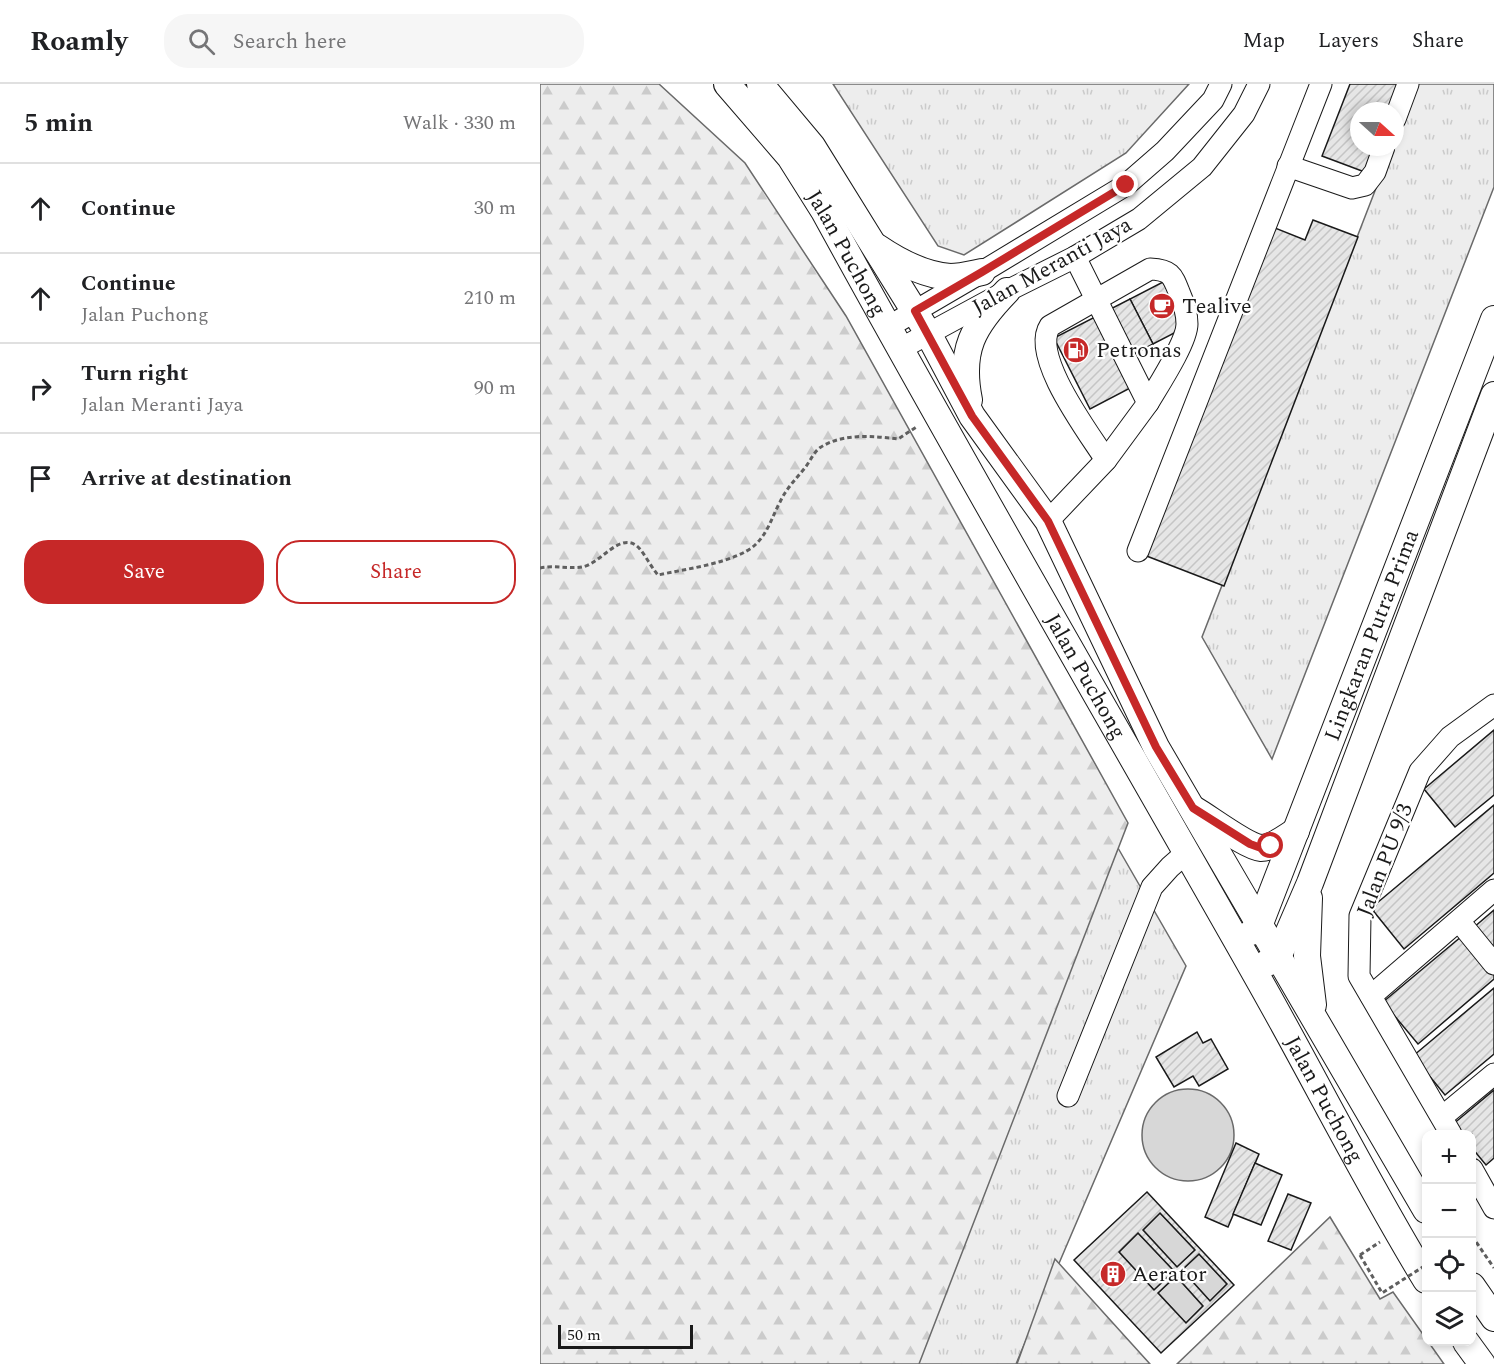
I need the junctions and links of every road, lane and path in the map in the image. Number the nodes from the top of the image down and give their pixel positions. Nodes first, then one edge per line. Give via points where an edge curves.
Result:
1 (727, 84) edge
2 (760, 84) edge
3 (1221, 84) edge
4 (1258, 84) edge
5 (1321, 84) edge
6 (1408, 84) edge
7 (1401, 102) edge
8 (1381, 156) edge
9 (1288, 166) junction
10 (870, 241) junction
11 (1075, 257) junction
12 (982, 272) junction
13 (1007, 291) junction
14 (1096, 299) junction
15 (915, 311) junction
16 (1494, 319) edge
17 (888, 327) junction
18 (928, 333) junction
19 (900, 349) junction
20 (1494, 395) edge
21 (1148, 404) junction
22 (936, 411) junction
23 (972, 416) junction
24 (1106, 460) junction
25 (1048, 521) junction
26 (1138, 551) dead end
27 (540, 568) edge
28 (1494, 705) edge
29 (1193, 808) junction
30 (1296, 831) junction
31 (1186, 853) junction
32 (1310, 883) junction
33 (1494, 890) edge
34 (1459, 921) junction
35 (1259, 926) junction
36 (1237, 943) junction
37 (1278, 957) junction
38 (1494, 964) edge
39 (1254, 971) junction
40 (1371, 996) junction
41 (1315, 1016) junction
42 (1494, 1074) edge
43 (1068, 1096) dead end
44 (1447, 1126) edge
45 (1476, 1176) edge
46 (1422, 1203) edge
47 (1494, 1208) edge
48 (1473, 1238) edge
49 (1360, 1256) dead end
50 (1422, 1268) edge
51 (1494, 1268) edge
52 (1422, 1273) edge
53 (1476, 1292) edge
54 (1494, 1318) edge
55 (1469, 1346) edge
56 (1482, 1364) edge

1 - 17 main road, Jalan Puchong via 790,157
2 - 10 main road, Jalan Puchong via 812,146
3 - 12 street, Jalan Meranti Jaya via 1213,100 1126,185
4 - 11 street, Jalan Meranti Jaya via 1244,114 1202,167 1139,219
5 - 9 street
6 - 7 street
8 - 9 street via 1365,185 1352,188
9 - 26 street
10 - 12 main road via 921,271 951,277
10 - 15 main road, Jalan Puchong
11 - 13 street, Jalan Meranti Jaya
11 - 14 street
12 - 15 street, Jalan Meranti Jaya
13 - 18 street, Jalan Meranti Jaya
13 - 23 main road via 973,332 966,359
14 - 21 street
14 - 21 street via 1150,269 1162,269 1173,276 1187,324 1183,340
14 - 24 street via 1050,326 1045,333 1045,350 1072,408
15 - 17 street, Jalan Meranti Jaya
15 - 18 main road, Jalan Puchong
16 - 30 main road, Lingkaran Putra Prima
17 - 19 main road, Jalan Puchong
18 - 19 street, Jalan Meranti Jaya
18 - 23 main road, Jalan Puchong
19 - 22 main road, Jalan Puchong
20 - 32 main road, Lingkaran Putra Prima
21 - 24 street
22 - 27 path via 898,439 845,438 820,447 786,489 768,529 741,555 658,575 638,547 621,542 584,567
22 - 31 main road, Jalan Puchong
23 - 25 main road, Jalan Puchong
24 - 25 street
25 - 29 main road, Jalan Puchong via 1156,747
28 - 40 street, Jalan PU 9/3 via 1450,737 1420,771 1360,916 1359,976
29 - 30 main road via 1261,848
29 - 35 main road, Jalan Puchong
30 - 35 main road, Lingkaran Putra Prima
31 - 36 main road, Jalan Puchong
31 - 43 street via 1152,887
32 - 37 main road, Lingkaran Putra Prima
32 - 41 main road via 1307,956
33 - 34 street
34 - 38 street
34 - 40 street
35 - 36 main road
35 - 37 main road, Jalan Puchong
36 - 39 main road, Jalan Puchong
37 - 39 main road
37 - 41 main road, Jalan Puchong
39 - 52 main road, Jalan Puchong
40 - 44 street, Jalan PU 9/3
41 - 46 main road, Jalan Puchong
42 - 44 street
45 - 47 street
48 - 51 path
49 - 50 path, bridge via 1382,1293
53 - 54 main road
55 - 56 main road

